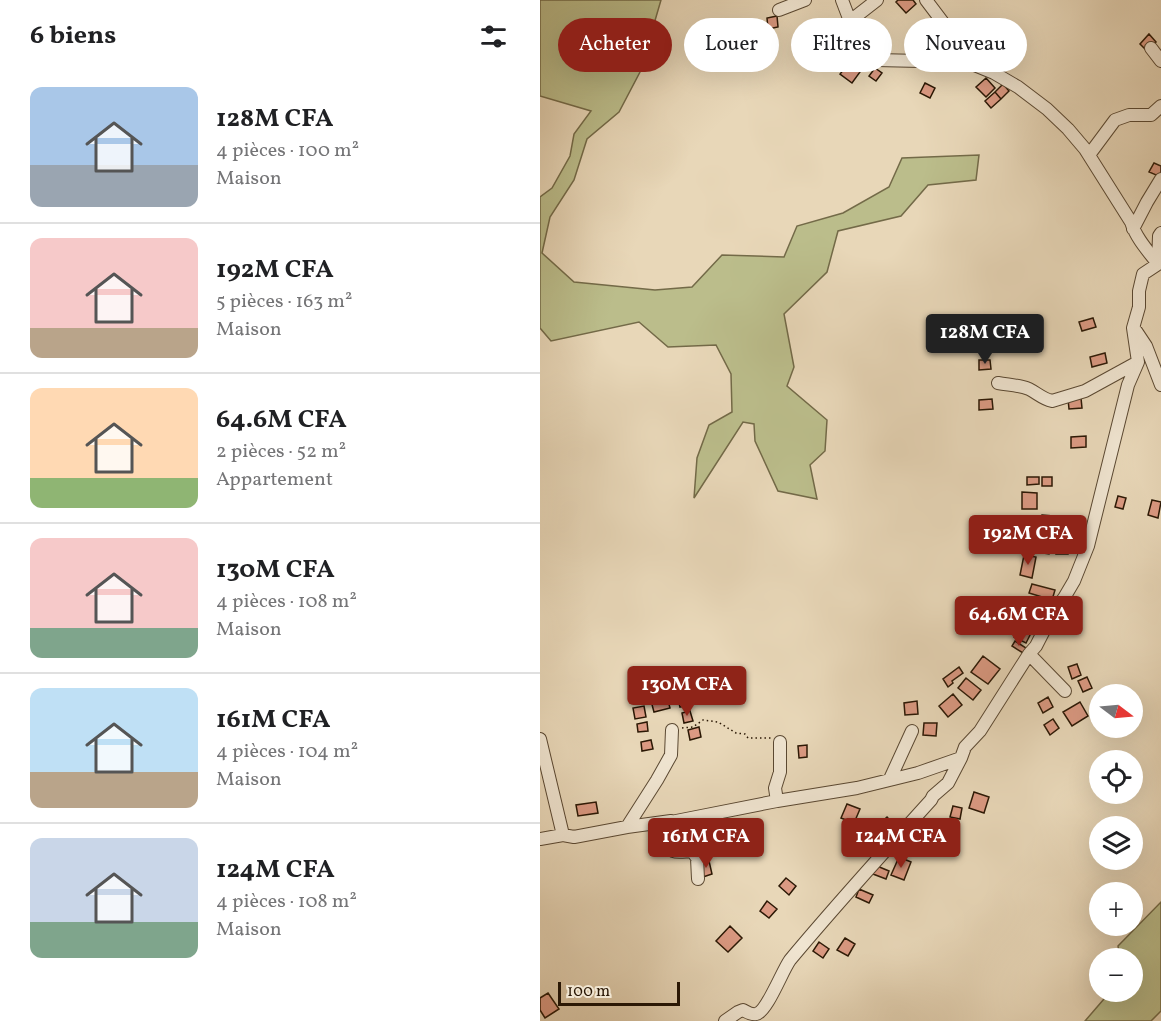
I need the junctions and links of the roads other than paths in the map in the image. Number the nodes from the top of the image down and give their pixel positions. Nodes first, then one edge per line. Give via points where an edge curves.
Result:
1 (805, 0) edge
2 (842, 0) edge
3 (877, 0) edge
4 (926, 0) edge
5 (778, 10) dead end
6 (849, 18) edge
7 (854, 18) edge
8 (940, 18) edge
9 (1151, 48) dead end
10 (1161, 61) edge
11 (992, 72) edge
12 (1161, 105) edge
13 (1089, 155) junction
14 (1161, 179) edge
15 (1133, 229) junction
16 (1161, 233) edge
17 (1158, 264) junction
18 (1133, 328) junction
19 (1138, 362) junction
20 (998, 383) dead end
21 (1161, 385) edge
22 (1029, 654) junction
23 (1065, 691) dead end
24 (672, 730) road end
25 (912, 731) dead end
26 (540, 739) edge
27 (780, 742) road end
28 (961, 758) junction
29 (890, 779) junction
30 (777, 801) junction
31 (671, 822) junction
32 (627, 827) junction
33 (563, 835) junction
34 (540, 839) edge
35 (698, 879) dead end
36 (725, 1021) edge

1 - 5 street
2 - 6 street
3 - 7 street
4 - 8 street
9 - 10 street
11 - 13 street via 1039,103
12 - 13 street via 1151,115 1129,115 1115,120
13 - 15 street
14 - 15 street
15 - 17 street
16 - 17 street
17 - 18 street via 1143,274
18 - 19 street
18 - 21 street via 1146,346
19 - 20 street via 1084,390 1052,401 1019,386
19 - 22 street via 1128,385 1085,554 1069,590
22 - 23 street
22 - 28 street
24 - 32 street via 670,755
25 - 29 street
26 - 33 street
27 - 30 street
28 - 29 street
28 - 36 street via 948,783 786,965 759,1013 743,1010
29 - 30 street
30 - 31 street
31 - 32 street
31 - 35 street via 673,851 692,851 697,858
32 - 33 street via 574,837
33 - 34 street

